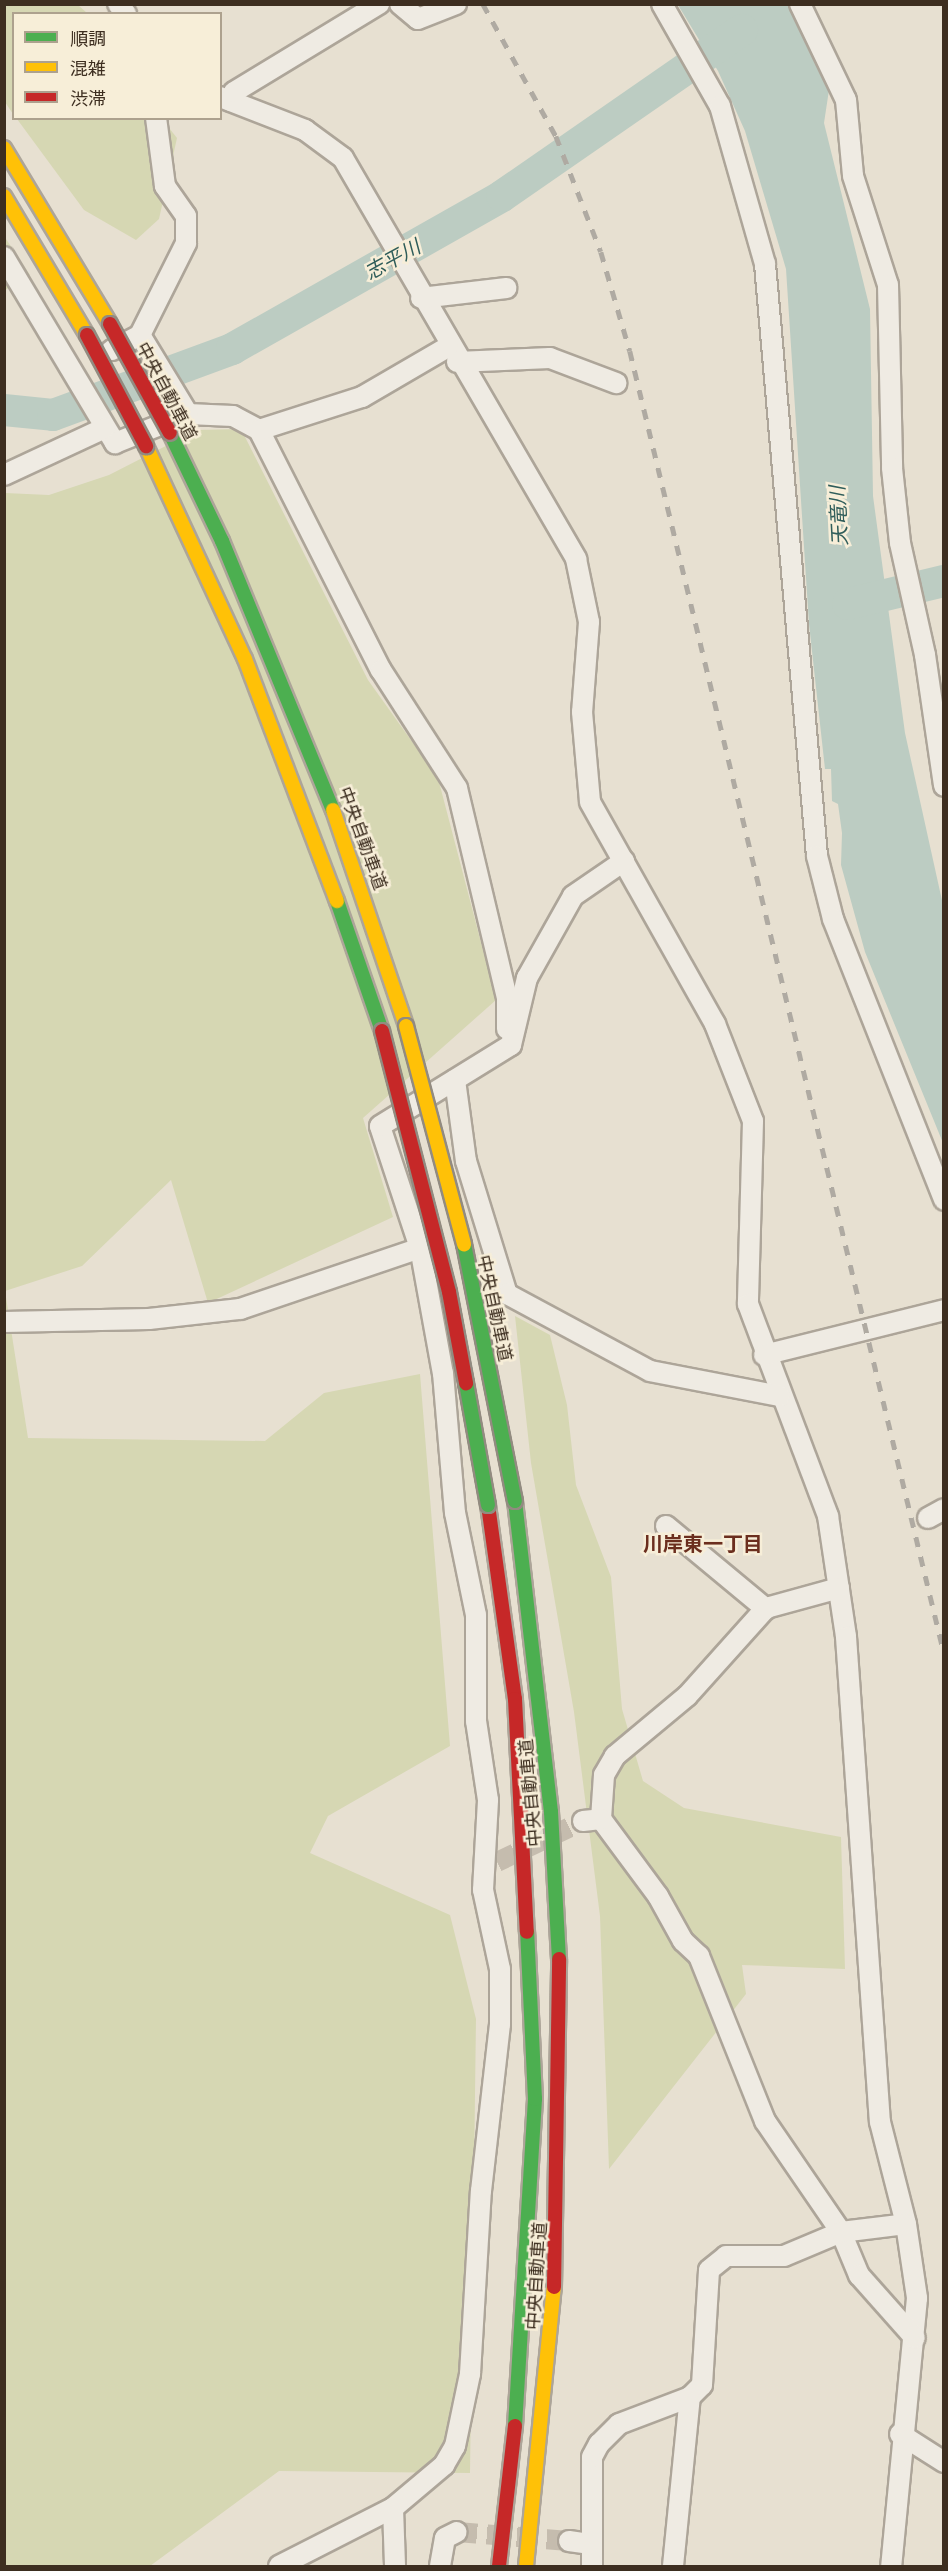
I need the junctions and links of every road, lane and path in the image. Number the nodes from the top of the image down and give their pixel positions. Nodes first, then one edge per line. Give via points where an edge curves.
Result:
1 (380, 4) edge
2 (400, 4) edge
3 (456, 4) edge
4 (662, 4) edge
5 (800, 4) edge
6 (226, 99) edge
7 (156, 120) edge
8 (4, 148) edge
9 (4, 196) edge
10 (4, 257) edge
11 (506, 288) dead end
12 (421, 298) junction
13 (140, 335) junction
14 (453, 354) junction
15 (75, 370) junction
16 (616, 383) dead end
17 (188, 414) junction
18 (105, 428) junction
19 (259, 430) junction
20 (4, 476) edge
21 (944, 786) edge
22 (624, 861) junction
23 (496, 1056) junction
24 (454, 1080) junction
25 (944, 1200) edge
26 (420, 1248) junction
27 (944, 1310) edge
28 (4, 1322) edge
29 (764, 1355) junction
30 (780, 1396) junction
31 (666, 1526) dead end
32 (839, 1588) junction
33 (766, 1609) junction
34 (540, 1701) junction
35 (531, 1942) junction
36 (906, 2224) junction
37 (841, 2232) junction
38 (915, 2338) junction
39 (690, 2397) junction
40 (900, 2434) junction
41 (944, 2462) edge
42 (493, 2471) dead end
43 (393, 2508) junction
44 (457, 2532) dead end
45 (569, 2541) tunnel mouth
46 (591, 2544) junction
47 (279, 2566) edge
48 (395, 2566) edge
49 (440, 2566) edge
50 (499, 2566) edge
51 (526, 2566) edge
52 (538, 2566) edge
53 (592, 2566) edge
54 (673, 2566) edge
55 (891, 2566) edge

1 - 6 street
2 - 3 street via 418,19
4 - 25 street via 697,60 744,185 773,320 817,856 833,918
5 - 21 street via 846,100 853,176 888,285 896,510
6 - 12 street via 305,130 343,158
7 - 13 street via 165,186 186,216 186,243
8 - 34 highway, 中央自動車道, bridge via 110,324 170,433 236,573 329,797 406,1026 474,1283 515,1501
9 - 35 highway, 中央自動車道, bridge via 87,336 146,446 254,680 306,810 382,1031 449,1292 488,1505 515,1699
10 - 15 street
11 - 12 street
12 - 14 street
13 - 15 street
13 - 17 street
14 - 16 street via 550,358
14 - 19 street via 362,398
14 - 22 street via 576,560 589,622 582,712 590,802
15 - 18 street
17 - 18 street via 115,443
17 - 19 street via 233,416
18 - 20 street
19 - 23 street via 381,670 457,788 507,998 507,1029
22 - 23 street via 573,896 527,978 511,1046
22 - 29 street via 715,1024 746,1094 753,1121 745,1262 748,1304
23 - 24 street
24 - 26 street via 380,1126
24 - 30 street via 466,1161 507,1294 650,1371
26 - 28 street via 240,1309 149,1319
26 - 43 street via 443,1374 455,1513 476,1615 476,1721 488,1800 500,2024 481,2191 470,2374 455,2446 444,2465
27 - 29 street
29 - 30 street
30 - 32 street via 828,1516
31 - 33 street
32 - 33 street
32 - 36 street via 880,2122
33 - 37 street via 687,1696 615,1756 604,1775 592,1820 658,1896 683,1941 699,1956 765,2121
34 - 51 highway, 中央自動車道 via 558,1909 559,2187 545,2408
34 - 52 highway via 567,1903 573,2102 566,2298
35 - 42 highway via 512,2301
35 - 50 highway, 中央自動車道 via 532,2198 518,2403
36 - 37 street
36 - 38 street via 917,2298
37 - 38 street via 859,2275
37 - 39 street via 784,2256 726,2256 709,2270 702,2385
38 - 40 street
39 - 46 street via 619,2424 599,2444 592,2457 596,2506
39 - 54 street
40 - 41 street
40 - 55 street
43 - 47 street
43 - 48 street
44 - 49 street via 445,2538
45 - 46 street
46 - 53 street

